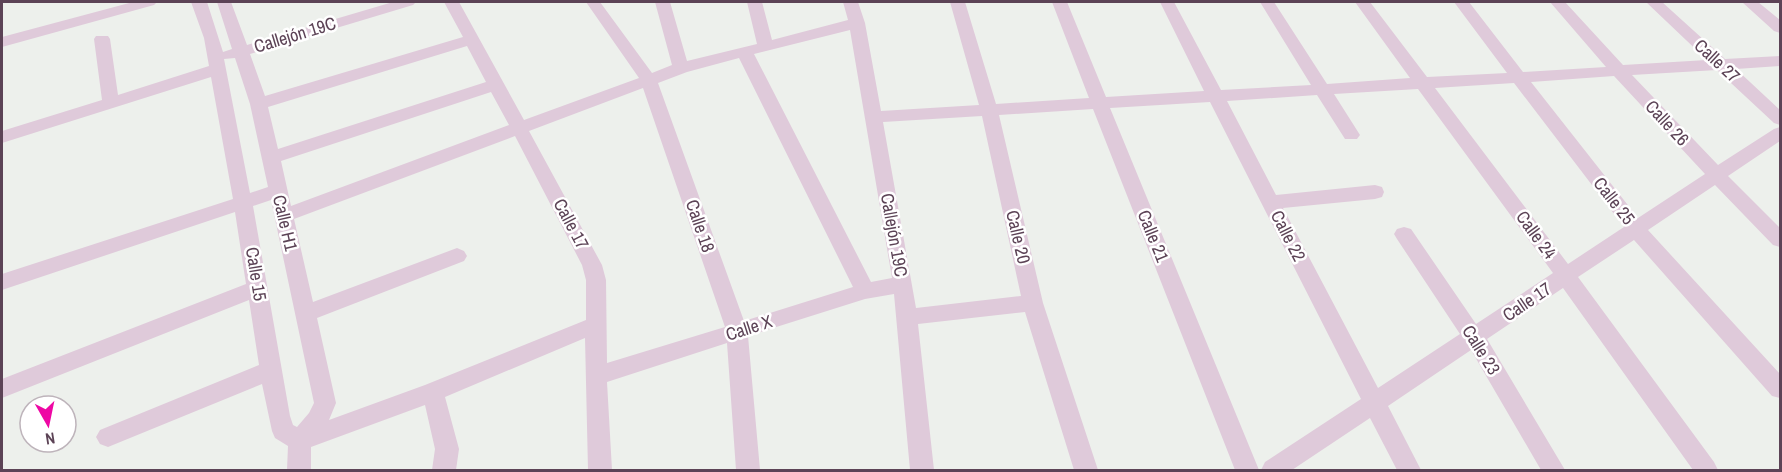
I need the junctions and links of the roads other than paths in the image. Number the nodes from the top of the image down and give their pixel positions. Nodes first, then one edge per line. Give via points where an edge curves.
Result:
1 (149, 2) edge
2 (200, 2) edge
3 (226, 2) edge
4 (408, 2) edge
5 (452, 2) edge
6 (593, 2) edge
7 (662, 2) edge
8 (754, 2) edge
9 (851, 2) edge
10 (957, 2) edge
11 (1059, 2) edge
12 (1167, 2) edge
13 (1267, 2) edge
14 (1362, 2) edge
15 (1461, 2) edge
16 (1557, 2) edge
17 (1654, 2) edge
18 (1749, 2) edge
19 (857, 23) junction
20 (1780, 28) edge
21 (102, 39) dead end
22 (473, 39) junction
23 (2, 42) edge
24 (765, 45) junction
25 (241, 51) junction
26 (744, 51) junction
27 (1780, 61) edge
28 (217, 63) junction
29 (1721, 65) junction
30 (681, 68) junction
31 (1618, 71) junction
32 (1518, 78) junction
33 (648, 79) junction
34 (1424, 83) junction
35 (497, 84) junction
36 (1323, 88) junction
37 (1216, 96) junction
38 (111, 102) junction
39 (1100, 103) junction
40 (259, 104) junction
41 (989, 110) junction
42 (873, 117) junction
43 (1780, 119) edge
44 (520, 127) junction
45 (1780, 134) edge
46 (1351, 135) dead end
47 (2, 137) edge
48 (271, 158) junction
49 (1716, 176) junction
50 (278, 191) junction
51 (1375, 192) dead end
52 (1271, 202) junction
53 (244, 203) junction
54 (283, 216) junction
55 (1636, 229) junction
56 (1404, 234) dead end
57 (1780, 240) edge
58 (457, 256) dead end
59 (1566, 276) junction
60 (2, 282) edge
61 (903, 284) junction
62 (258, 288) junction
63 (865, 291) junction
64 (1033, 303) junction
65 (305, 314) junction
66 (906, 317) junction
67 (597, 324) junction
68 (736, 331) junction
69 (1474, 337) junction
70 (272, 370) junction
71 (596, 376) junction
72 (2, 389) edge
73 (1780, 389) edge
74 (433, 392) junction
75 (1375, 403) junction
76 (108, 437) dead end
77 (300, 441) junction
78 (299, 471) edge
79 (444, 471) edge
80 (600, 471) edge
81 (748, 471) edge
82 (922, 471) edge
83 (1086, 471) edge
84 (1247, 471) edge
85 (1273, 471) edge
86 (1409, 471) edge
87 (1553, 471) edge
88 (1706, 471) edge

1 - 23 street
2 - 28 street
3 - 25 street, Calle H1
4 - 25 street, Callejón 19C
5 - 22 street, Calle 17
6 - 33 street, Calle 18
7 - 30 street
8 - 24 street
9 - 19 street, Callejón 19C
10 - 41 street, Calle 20
11 - 39 street, Calle 21
12 - 37 street, Calle 22
13 - 36 street
14 - 34 street, Calle 24
15 - 32 street, Calle 25
16 - 31 street, Calle 26
17 - 29 street, Calle 27
18 - 20 street
19 - 24 street
19 - 42 street, Callejón 19C
21 - 38 street
22 - 35 street, Calle 17
22 - 40 street
24 - 26 street
25 - 28 street, Callejón 19C
25 - 40 street, Calle H1
26 - 30 street
26 - 63 street
27 - 29 street
28 - 38 street, Callejón 19C
28 - 53 street, Calle 15
29 - 31 street
29 - 43 street, Calle 27
30 - 33 street
31 - 32 street
31 - 49 street, Calle 26
32 - 34 street
32 - 55 street, Calle 25
33 - 44 street
33 - 68 street, Calle 18
34 - 36 street
34 - 59 street, Calle 24
35 - 44 street, Calle 17
35 - 48 street
36 - 37 street
36 - 46 street
37 - 39 street
37 - 52 street, Calle 22
38 - 47 street, Callejón 19C
39 - 41 street
39 - 84 street, Calle 21
40 - 48 street, Calle H1
41 - 42 street
41 - 64 street, Calle 20
42 - 61 street, Callejón 19C
44 - 54 street
44 - 67 street, Calle 17 via 592,265
45 - 49 street, Calle 17
48 - 50 street, Calle H1
49 - 55 street, Calle 17
49 - 57 street, Calle 26
50 - 53 street
50 - 54 street, Calle H1
51 - 52 street
52 - 75 street, Calle 22
53 - 60 street
53 - 62 street, Calle 15
54 - 65 street, Calle H1
55 - 59 street, Calle 17
55 - 73 street, Calle 25
56 - 69 street, Calle 23
58 - 65 street
59 - 69 street, Calle 17
59 - 88 street, Calle 24
61 - 63 street, Calle X
61 - 66 street, Callejón 19C
62 - 70 street, Calle 15
62 - 72 street
63 - 68 street, Calle X
64 - 66 street
64 - 83 street, Calle 20
65 - 77 street, Calle H1 via 325,403
66 - 82 street, Callejón 19C
67 - 71 street, Calle 17
67 - 74 street
68 - 71 street, Calle X
68 - 81 street, Calle 18
69 - 75 street, Calle 17
69 - 87 street, Calle 23
70 - 76 street
70 - 77 street, Calle 15 via 283,430
71 - 80 street, Calle 17
74 - 77 street
74 - 79 street via 447,449
75 - 85 street, Calle 17
75 - 86 street, Calle 22
77 - 78 street

